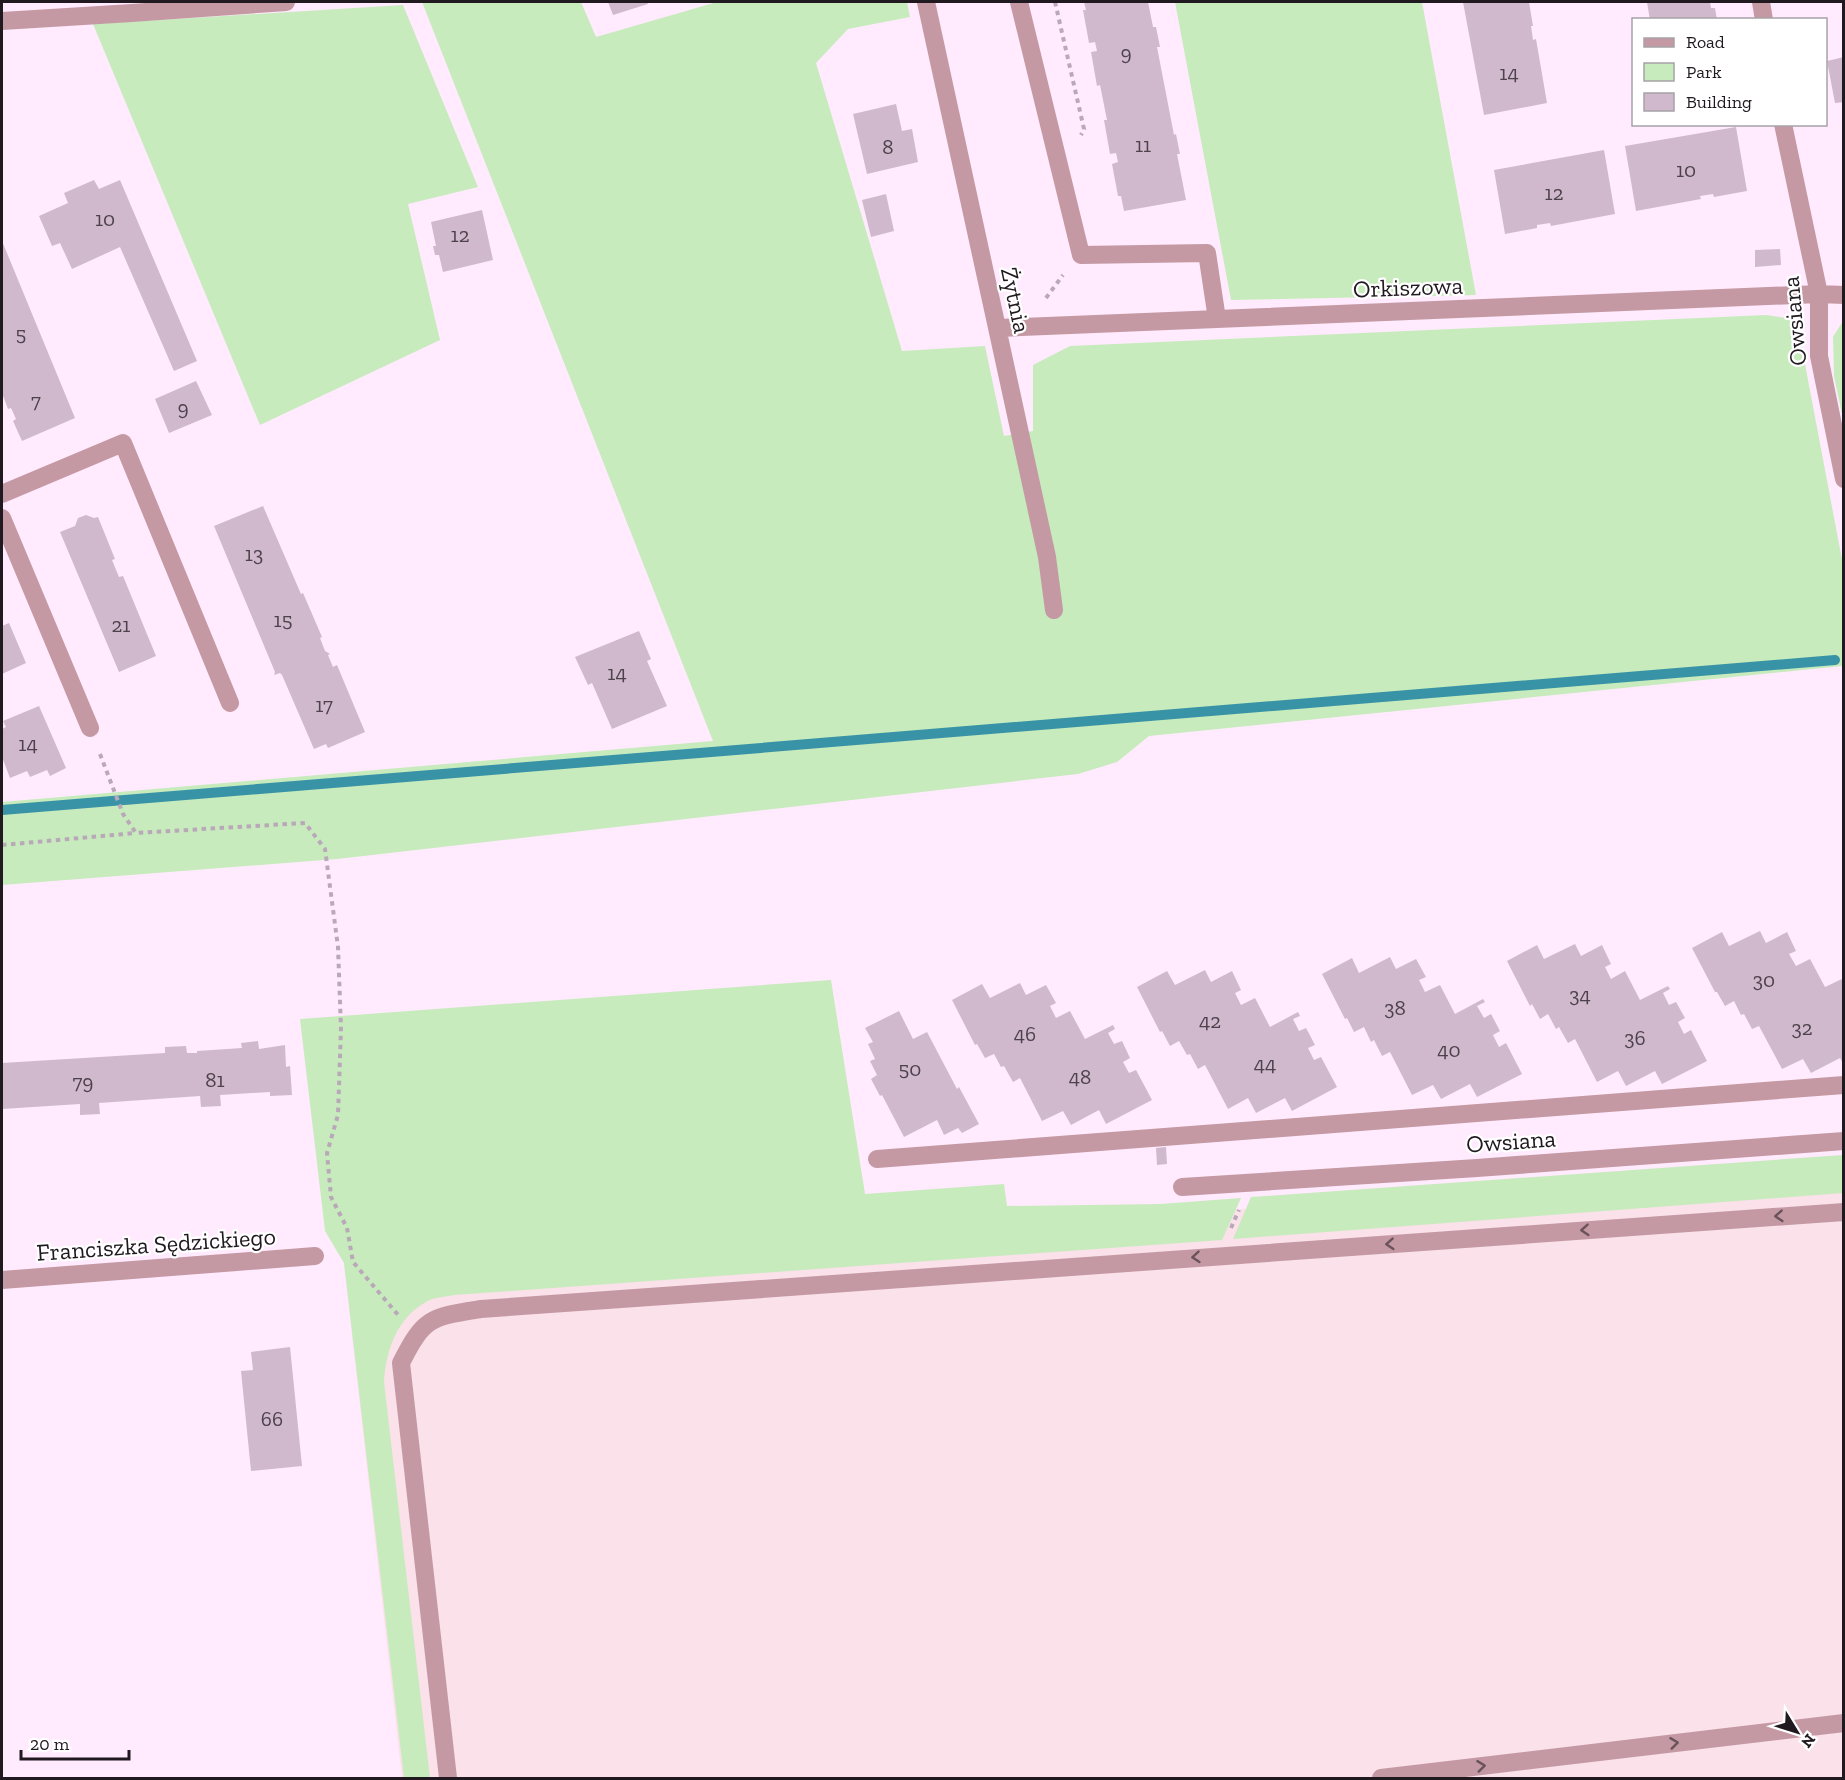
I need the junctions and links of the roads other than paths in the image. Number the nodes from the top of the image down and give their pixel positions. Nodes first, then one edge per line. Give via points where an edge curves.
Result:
1 (286, 2) edge
2 (926, 2) edge
3 (1019, 2) edge
4 (1761, 2) edge
5 (1764, 18) edge
6 (2, 21) edge
7 (1783, 126) edge
8 (1819, 294) junction
9 (1844, 295) edge
10 (1217, 319) junction
11 (998, 328) junction
12 (1844, 479) edge
13 (2, 494) edge
14 (2, 518) edge
15 (1054, 610) dead end
16 (230, 703) dead end
17 (90, 728) road end
18 (1844, 1085) edge
19 (1844, 1141) edge
20 (877, 1159) dead end
21 (1182, 1187) dead end
22 (1842, 1214) edge
23 (315, 1256) dead end
24 (2, 1281) edge
25 (1844, 1722) edge
26 (448, 1779) edge
27 (1381, 1779) edge

1 - 6 street
2 - 11 street, Żytnia
3 - 10 street via 1081,255 1207,253
4 - 5 street
7 - 8 street, Owsiana
8 - 9 street, Orkiszowa
8 - 10 street, Orkiszowa
8 - 12 street, Owsiana via 1818,356
10 - 11 street, Orkiszowa
11 - 15 street, Żytnia via 1047,557
13 - 16 street via 123,443
14 - 17 street
18 - 20 street
19 - 21 street, Owsiana
22 -> 26 street via 446,1314 415,1335 401,1363
23 - 24 street, Franciszka Sędzickiego
27 -> 25 street

